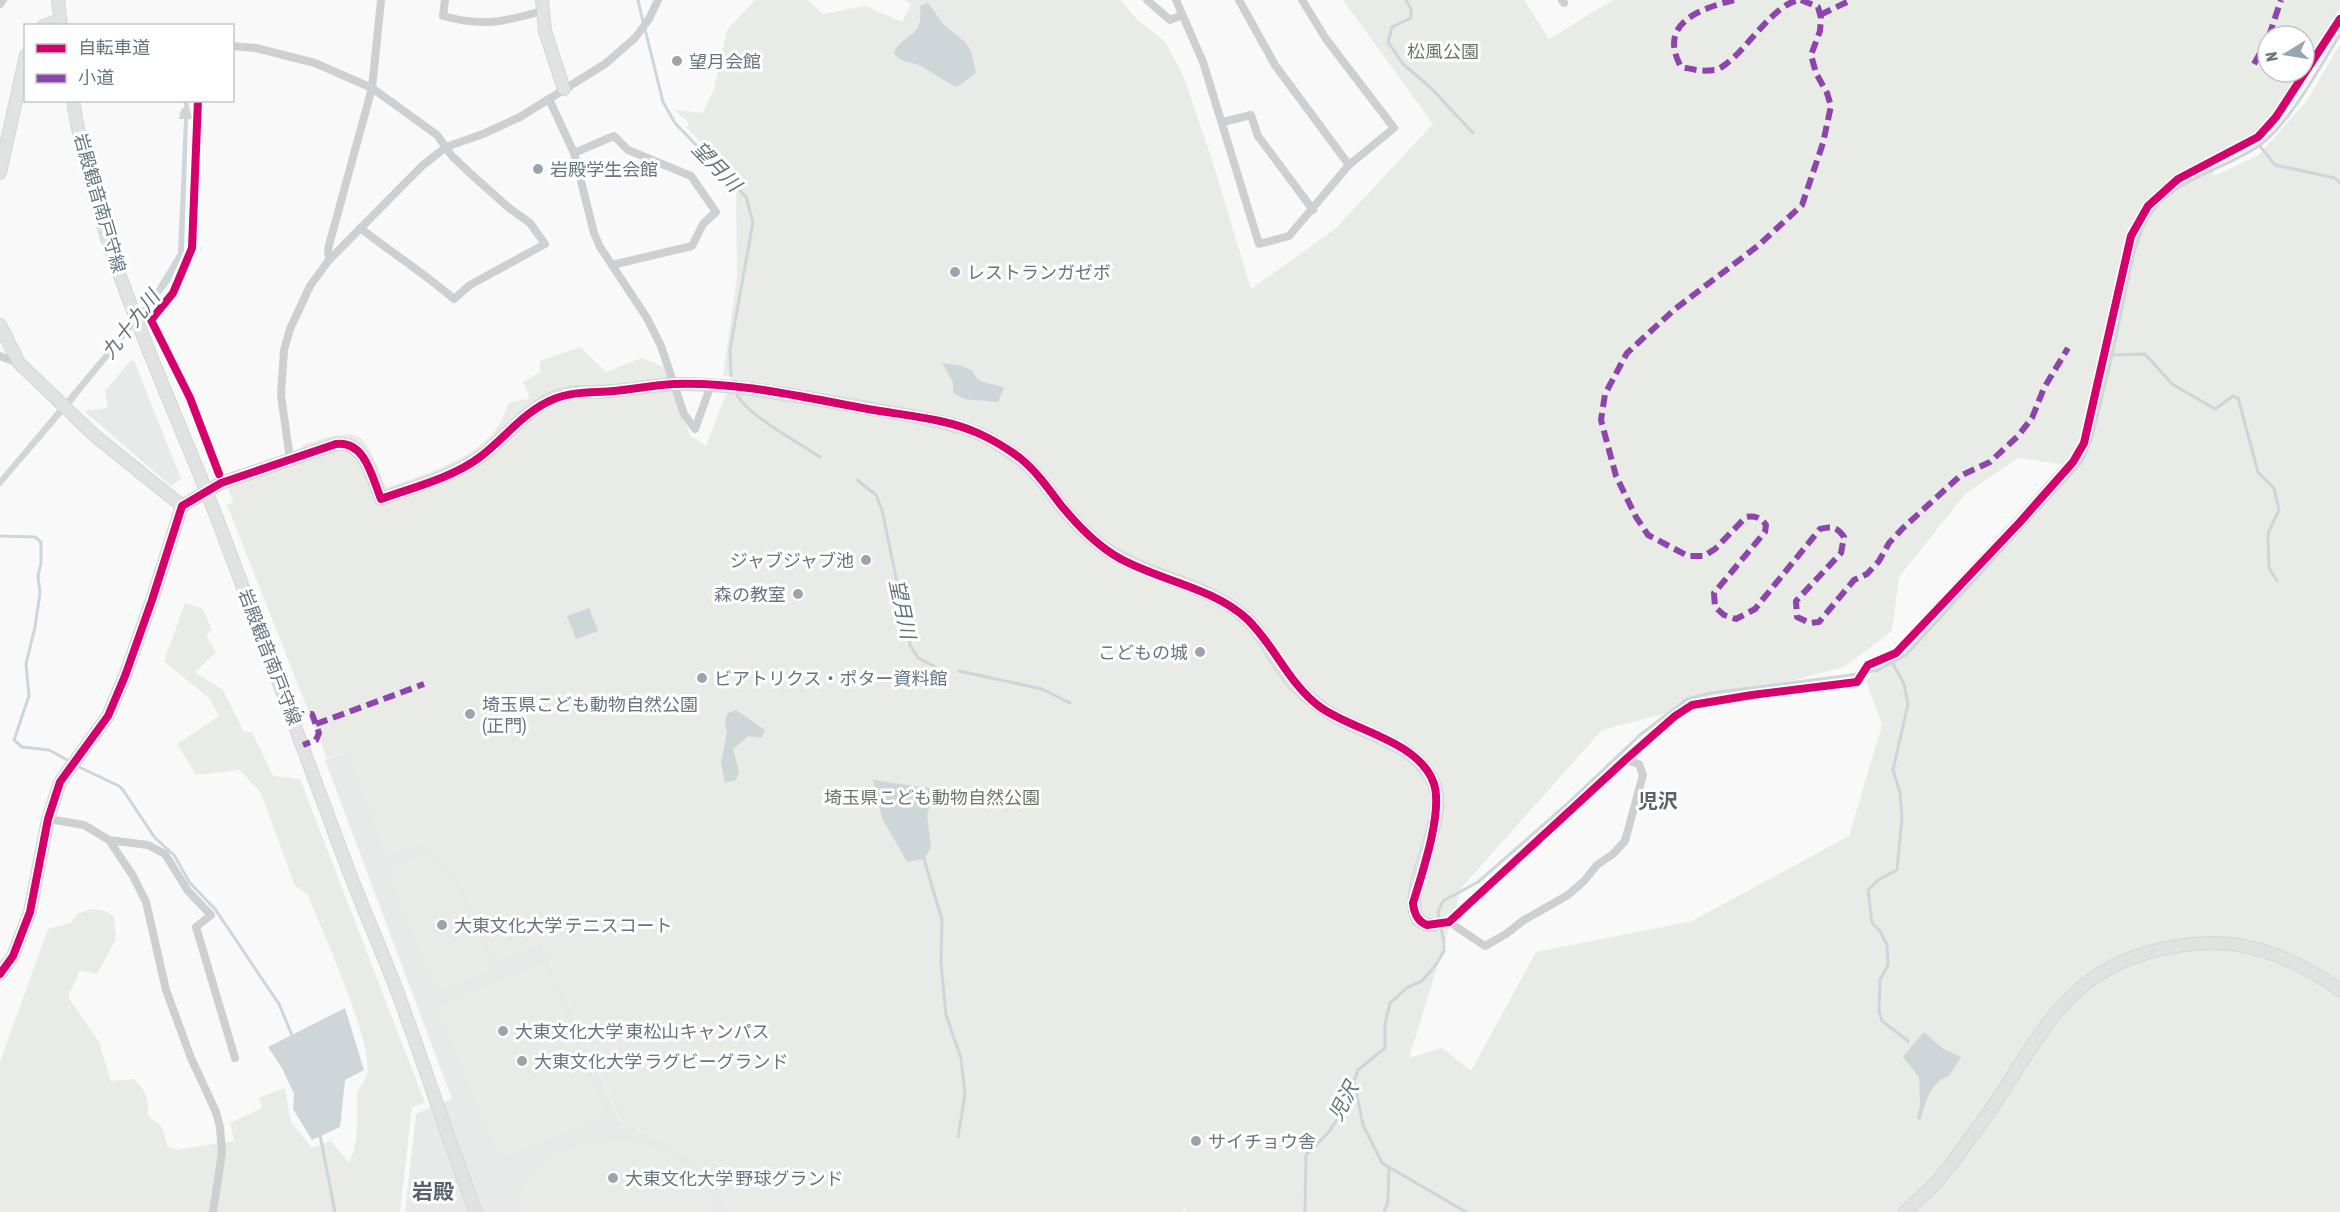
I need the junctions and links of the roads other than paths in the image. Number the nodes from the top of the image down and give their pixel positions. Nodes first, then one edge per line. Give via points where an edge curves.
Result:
1 (3, 0) edge
2 (58, 0) edge
3 (381, 0) edge
4 (445, 0) edge
5 (658, 0) edge
6 (1148, 0) edge
7 (1176, 0) edge
8 (1239, 0) edge
9 (1302, 0) edge
10 (0, 4) edge
11 (542, 6) edge
12 (1182, 15) junction
13 (2340, 19) edge
14 (60, 23) edge
15 (234, 46) edge
16 (24, 64) edge
17 (372, 88) junction
18 (564, 88) junction
19 (549, 99) junction
20 (73, 102) edge
21 (1223, 122) junction
22 (446, 147) junction
23 (574, 153) junction
24 (1349, 165) junction
25 (0, 173) edge
26 (1313, 210) junction
27 (360, 228) junction
28 (329, 260) junction
29 (612, 265) junction
30 (0, 325) edge
31 (0, 356) edge
32 (19, 363) junction
33 (674, 384) junction
34 (711, 385) junction
35 (290, 459) junction
36 (206, 490) junction
37 (182, 506) junction
38 (1625, 760) junction
39 (48, 819) junction
40 (109, 840) junction
41 (1442, 923) junction
42 (0, 974) edge
43 (2340, 990) edge
44 (235, 1058) dead end
45 (213, 1212) edge
46 (476, 1212) edge
47 (1905, 1212) edge

1 - 10 street
2 - 14 street
3 - 17 street
4 - 11 street via 443,16 476,24 505,21
5 - 18 street via 635,38 605,64
6 - 12 street via 1170,20
7 - 12 street
8 - 24 street via 1275,65
9 - 24 street via 1326,39 1394,128
11 - 18 street via 551,53
12 - 21 street
13 - 38 street via 2276,117 2258,137 2178,178 2148,206 2131,236 2084,443 2073,462 1896,653 1868,665 1857,682 1692,705
15 - 17 street via 315,63
16 - 25 street
17 - 22 street via 437,135
17 - 28 street via 328,249
18 - 19 street
19 - 22 street via 520,117
19 - 23 street
20 - 36 street, 岩殿観音南戸守線 via 87,169 132,310
21 - 26 street via 1251,116 1258,136
21 - 26 street via 1259,244 1289,236
22 - 27 street
22 - 27 street via 489,191 530,223 545,244 470,285 454,298
23 - 29 street via 594,233
23 - 29 street via 614,136 628,150 691,176 716,212 703,224 692,246
24 - 26 street
27 - 28 street
28 - 35 street via 310,286 285,350 280,395
29 - 33 street via 647,318
30 - 32 street
31 - 32 street
32 - 37 street via 94,435
33 - 34 street
33 - 34 street via 684,414 695,429
33 - 35 street via 569,393 534,408 478,458 440,478 381,499 362,455 353,446 336,444
34 - 41 street via 923,418 978,433 1020,458 1090,537 1120,559 1190,587 1246,618 1292,682 1319,707 1404,749 1431,777 1436,787 1436,814 1413,903 1418,920 1427,926
35 - 36 street
36 - 37 street
36 - 46 street, 岩殿観音南戸守線 via 400,998
37 - 39 street via 108,716 60,782
38 - 41 street
38 - 41 street via 1639,764 1643,775 1625,841 1584,881 1485,946
39 - 40 street via 84,825
39 - 42 street via 30,912 13,956
40 - 44 street via 148,845 165,854 188,891 211,915 196,927
40 - 45 street via 146,902 166,990 216,1112 222,1153
43 - 47 street via 2288,958 2249,946 2189,944 2161,948 2111,966 2089,980 2048,1021 1940,1178

